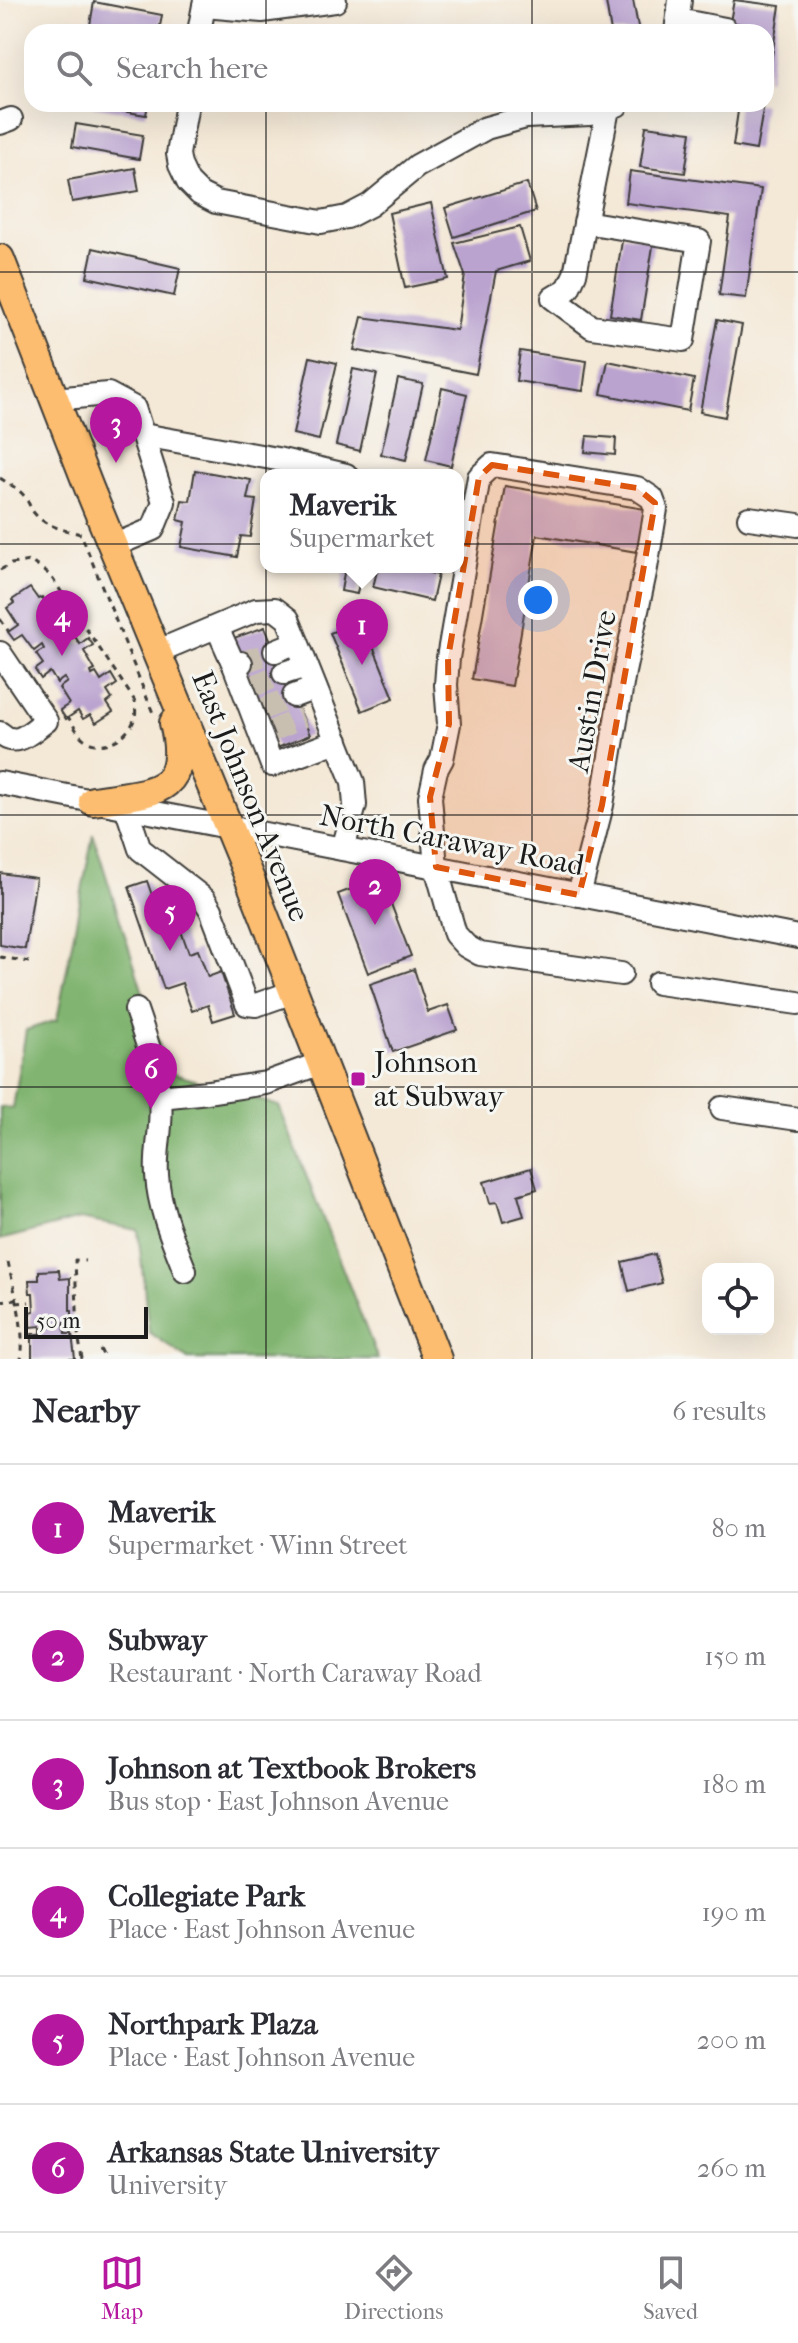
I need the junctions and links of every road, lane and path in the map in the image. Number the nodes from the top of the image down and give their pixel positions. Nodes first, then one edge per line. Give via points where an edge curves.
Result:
1 (335, 1) edge
2 (204, 3) edge
3 (678, 17) edge
4 (200, 24) edge
5 (705, 24) edge
6 (186, 112) edge
7 (597, 112) edge
8 (612, 112) edge
9 (585, 222) junction
10 (0, 259) edge
11 (6, 290) edge
12 (54, 399) junction
13 (143, 435) junction
14 (300, 469) edge
15 (0, 478) edge
16 (749, 518) dead end
17 (798, 525) edge
18 (113, 546) junction
19 (464, 565) edge
20 (0, 570) edge
21 (463, 573) edge
22 (0, 619) edge
23 (217, 627) junction
24 (9, 632) dead end
25 (297, 642) junction
26 (275, 651) tunnel mouth
27 (156, 652) junction
28 (0, 653) edge
29 (306, 666) junction
30 (284, 673) tunnel mouth
31 (294, 696) dead end
32 (314, 705) junction
33 (68, 717) dead end
34 (155, 720) dead end
35 (0, 733) edge
36 (337, 741) junction
37 (0, 783) edge
38 (93, 801) junction
39 (126, 807) junction
40 (228, 827) junction
41 (343, 849) junction
42 (436, 867) junction
43 (579, 895) junction
44 (798, 937) edge
45 (0, 957) edge
46 (29, 962) dead end
47 (621, 974) dead end
48 (658, 983) dead end
49 (293, 992) junction
50 (798, 1003) edge
51 (136, 1010) dead end
52 (321, 1063) junction
53 (160, 1097) junction
54 (722, 1108) dead end
55 (798, 1119) edge
56 (85, 1261) dead end
57 (8, 1262) dead end
58 (185, 1271) dead end
59 (0, 1301) edge
60 (16, 1301) junction
61 (29, 1302) dead end
62 (100, 1349) dead end
63 (21, 1359) edge
64 (82, 1359) edge
65 (105, 1359) edge
66 (437, 1359) edge

1 - 2 street via 262,11
2 - 4 street
3 - 5 street
6 - 7 street via 178,154 188,182 200,194 216,202 321,222 370,205 417,166 486,128 526,117
8 - 9 street
9 - 9 street via 575,274 568,289 553,298 592,327 683,340 699,241
10 - 11 main road, East Johnson Avenue
11 - 12 main road, East Johnson Avenue
12 - 13 street via 108,394 134,408
12 - 18 main road, East Johnson Avenue
13 - 14 street
13 - 18 street via 164,502 153,529
15 - 34 path via 45,522 81,534
16 - 17 street
18 - 27 main road, East Johnson Avenue
19 - 43 street, Austin Drive via 479,477 497,464 637,488 652,498 656,509 602,805
20 - 33 path via 30,561 43,568 135,701 133,723 111,742 83,738
21 - 42 street, Austin Drive via 448,658 449,724 430,797
22 - 24 path
23 - 25 street via 256,610 275,609 288,619
23 - 27 street
23 - 36 street via 265,734 272,765
25 - 26 street
25 - 29 street
27 - 38 main road via 179,745 177,766 167,783 150,792
27 - 40 main road, East Johnson Avenue
28 - 35 street via 46,721 16,740
29 - 30 street
29 - 32 street
31 - 32 street
32 - 36 street
36 - 41 street via 353,782 355,805
37 - 38 street, North Caraway Road
38 - 39 street, North Caraway Road
39 - 40 street, North Caraway Road
39 - 49 street via 140,849 211,910 247,1004
40 - 41 street, North Caraway Road
40 - 49 main road, East Johnson Avenue
41 - 42 street, North Caraway Road
42 - 43 street, North Caraway Road
42 - 47 street via 452,928 466,946 480,954
43 - 44 street, North Caraway Road
45 - 46 path
48 - 50 street
49 - 52 main road, East Johnson Avenue
51 - 53 street
52 - 53 street via 266,1083
52 - 66 main road, East Johnson Avenue
53 - 58 street via 157,1176 165,1220
54 - 55 street
56 - 64 path via 75,1260
57 - 60 path
59 - 60 path
60 - 61 path
60 - 63 path
62 - 65 path

